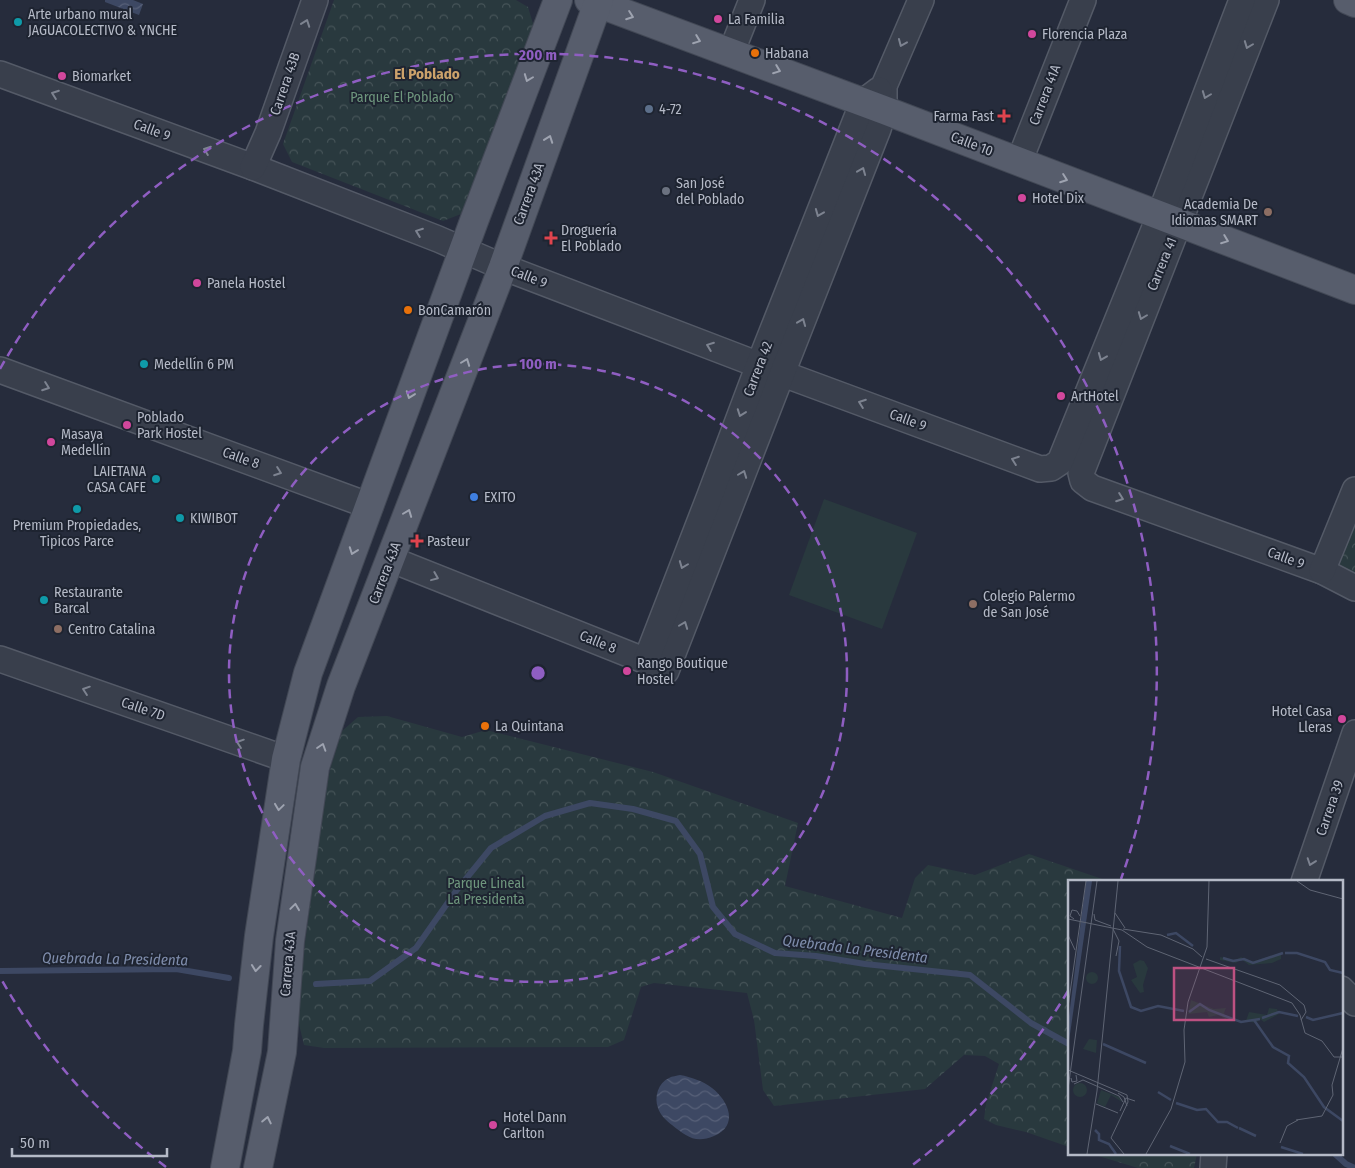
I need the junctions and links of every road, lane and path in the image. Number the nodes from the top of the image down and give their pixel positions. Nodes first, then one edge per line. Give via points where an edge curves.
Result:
1 (315, 0) edge
2 (558, 0) edge
3 (752, 0) edge
4 (921, 0) edge
5 (1082, 0) edge
6 (1242, 0) edge
7 (1266, 0) edge
8 (1348, 0) edge
9 (595, 1) edge
10 (1355, 2) edge
11 (731, 53) junction
12 (0, 74) edge
13 (877, 100) junction
14 (1019, 162) junction
15 (253, 167) junction
16 (1170, 218) junction
17 (464, 251) junction
18 (503, 267) junction
19 (1355, 290) edge
20 (759, 365) junction
21 (0, 370) edge
22 (782, 373) junction
23 (1068, 473) junction
24 (1355, 490) edge
25 (370, 506) junction
26 (390, 559) junction
27 (1322, 571) junction
28 (1355, 588) edge
29 (0, 658) edge
30 (656, 666) junction
31 (1355, 734) edge
32 (286, 759) junction
33 (1305, 880) edge
34 (1342, 991) edge
35 (1355, 1003) edge
36 (225, 1168) edge
37 (258, 1168) edge

15 -> 1 street, Carrera 43B
2 -> 17 main road
3 - 11 street
4 -> 13 street, Carrera 42
5 - 14 street, Carrera 41A
6 -> 16 street, Carrera 41
7 -> 16 street, Carrera 41
8 - 10 main road
9 -> 11 main road, Calle 10
18 -> 9 main road, Carrera 43A
11 -> 13 main road, Calle 10
15 -> 12 street, Calle 9
13 - 14 main road, Calle 10
13 -> 20 street, Carrera 42
22 -> 13 street, Carrera 42 via 875,138
14 -> 16 main road, Calle 10
17 -> 15 street, Calle 9
16 -> 19 main road, Calle 10
16 -> 23 street, Carrera 41
17 - 18 street, Calle 9
17 -> 25 main road
20 -> 18 street, Calle 9
26 -> 18 main road, Carrera 43A
20 - 22 street, Calle 9
20 -> 30 street, Carrera 42 via 709,498
21 -> 25 street, Calle 8
23 -> 22 street, Calle 9
30 -> 22 street, Carrera 42
23 -> 27 street, Calle 9
24 - 27 street
25 -> 32 main road via 308,673
26 -> 30 street, Calle 8
37 -> 26 main road, Carrera 43A via 282,1052 290,941 315,768
27 - 28 street, Calle 9
32 -> 29 street, Calle 7D
31 -> 33 street, Carrera 39
32 -> 36 main road via 260,936 248,1051
34 - 35 street

